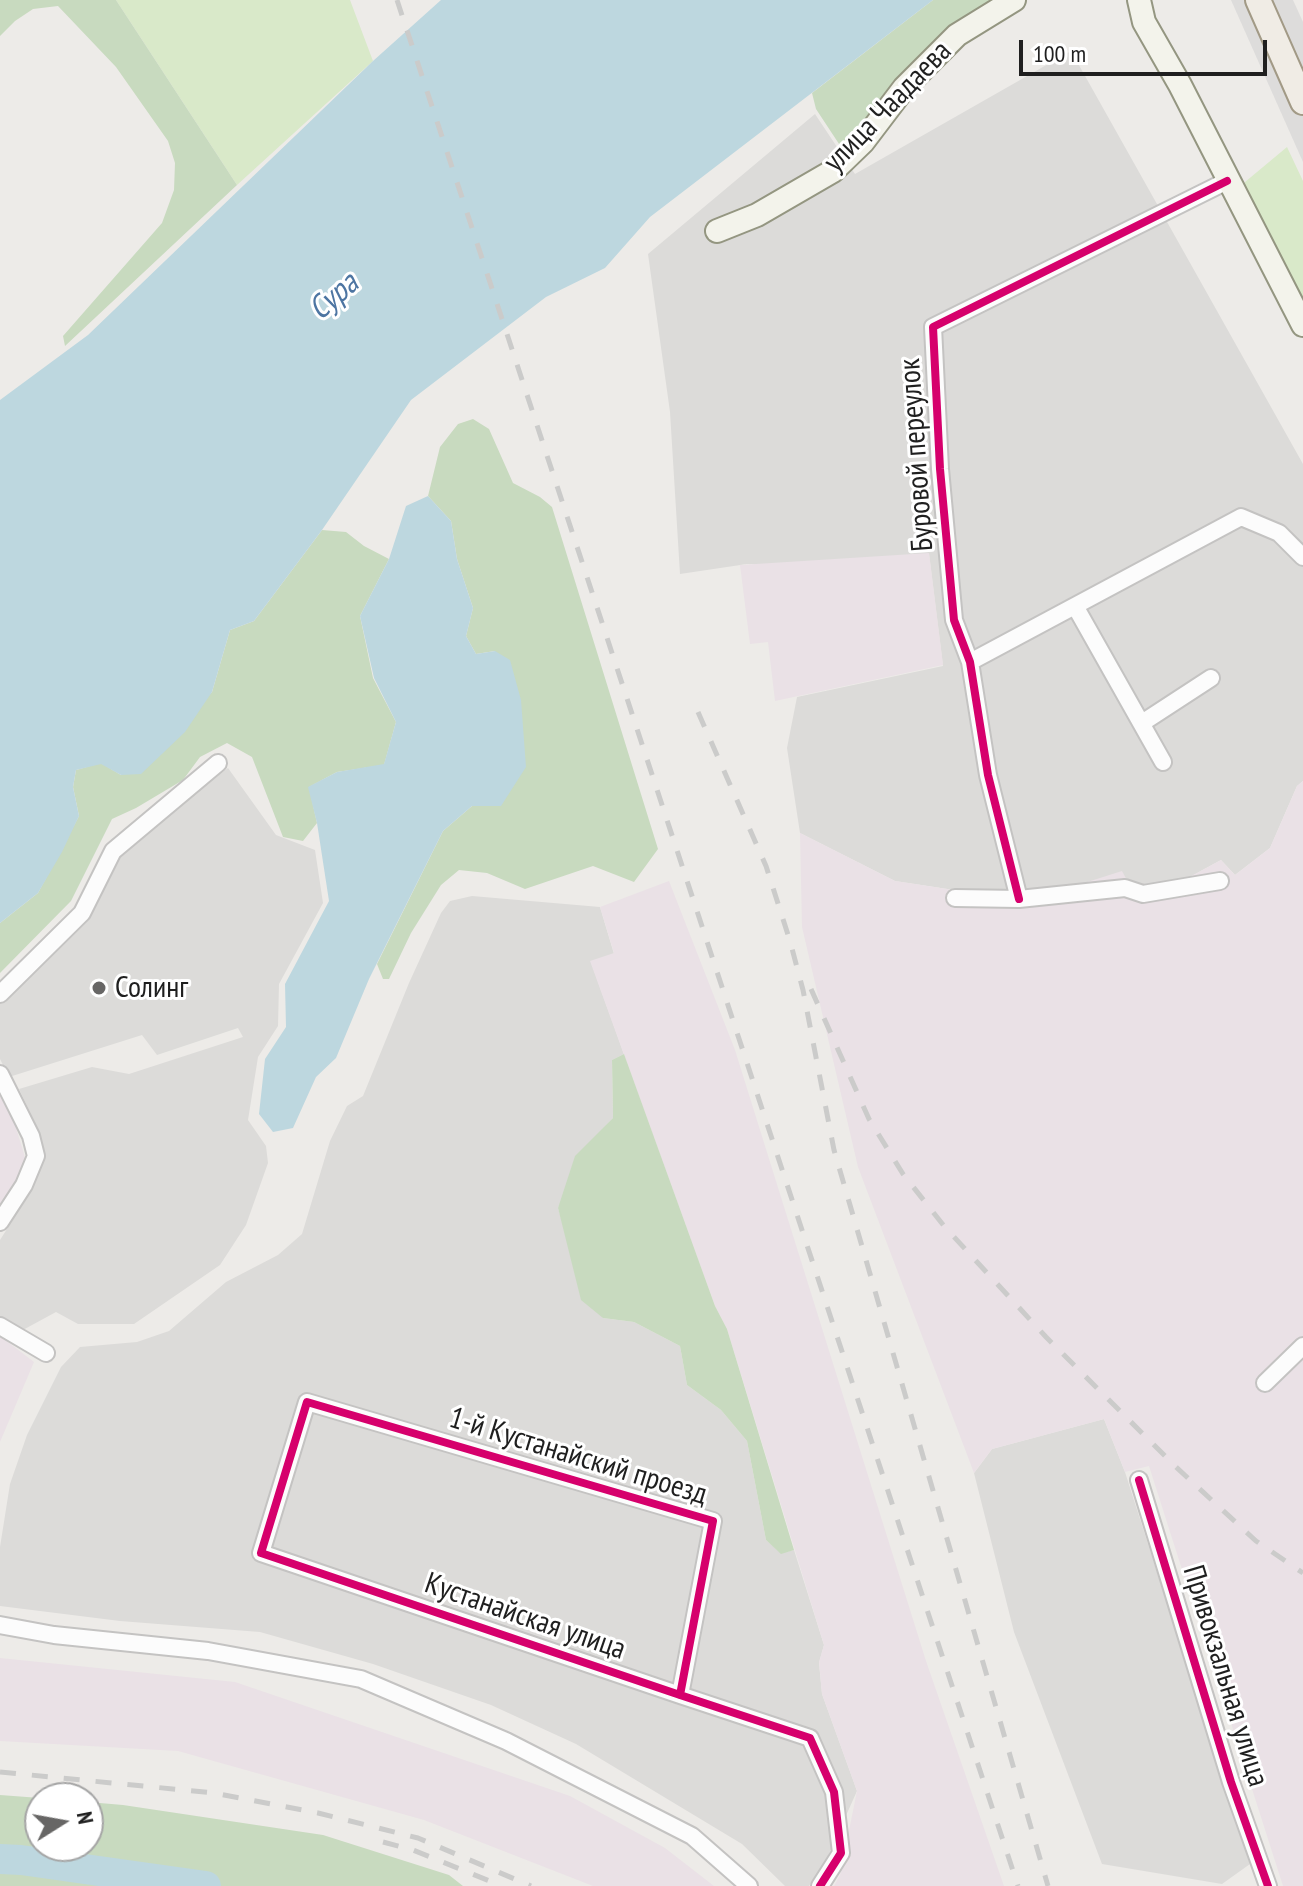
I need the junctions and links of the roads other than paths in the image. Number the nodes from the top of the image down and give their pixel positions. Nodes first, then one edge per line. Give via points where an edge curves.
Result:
1 (1014, 0) edge
2 (1139, 0) edge
3 (1258, 0) edge
4 (1303, 102) edge
5 (1227, 181) junction
6 (717, 231) dead end
7 (1303, 325) edge
8 (1303, 557) edge
9 (1075, 606) junction
10 (970, 662) junction
11 (1211, 678) dead end
12 (1142, 723) junction
13 (1163, 762) dead end
14 (218, 763) dead end
15 (1220, 881) dead end
16 (955, 898) dead end
17 (1019, 899) junction
18 (0, 994) edge
19 (0, 1074) edge
20 (0, 1222) edge
21 (0, 1326) edge
22 (1303, 1346) edge
23 (46, 1353) dead end
24 (1265, 1383) dead end
25 (307, 1402) joint
26 (1139, 1480) dead end
27 (0, 1625) edge
28 (680, 1695) junction
29 (749, 1886) edge
30 (820, 1886) edge
31 (1268, 1886) edge

1 - 6 street, улица Чаадаева via 957,35 833,171 757,215
2 - 5 street via 1144,22
3 - 4 main road
5 - 7 street
5 - 10 street, Буровой переулок via 933,327 954,620
8 - 9 street via 1279,533 1241,517
9 - 10 street
9 - 12 street
10 - 17 street, Буровой переулок via 988,775
11 - 12 street
12 - 13 street
14 - 18 street via 113,851 82,913
15 - 17 street via 1143,894 1125,888
16 - 17 street
19 - 20 street via 36,1156
21 - 23 street
22 - 24 street
25 - 28 street, 1-й Кустанайский проезд via 713,1521
25 - 28 street, Кустанайская улица via 261,1553
26 - 31 street, Привокзальная улица
27 - 29 street via 208,1651 361,1679 506,1741 692,1836
28 - 30 street, Кустанайская улица via 810,1738 834,1792 841,1853

